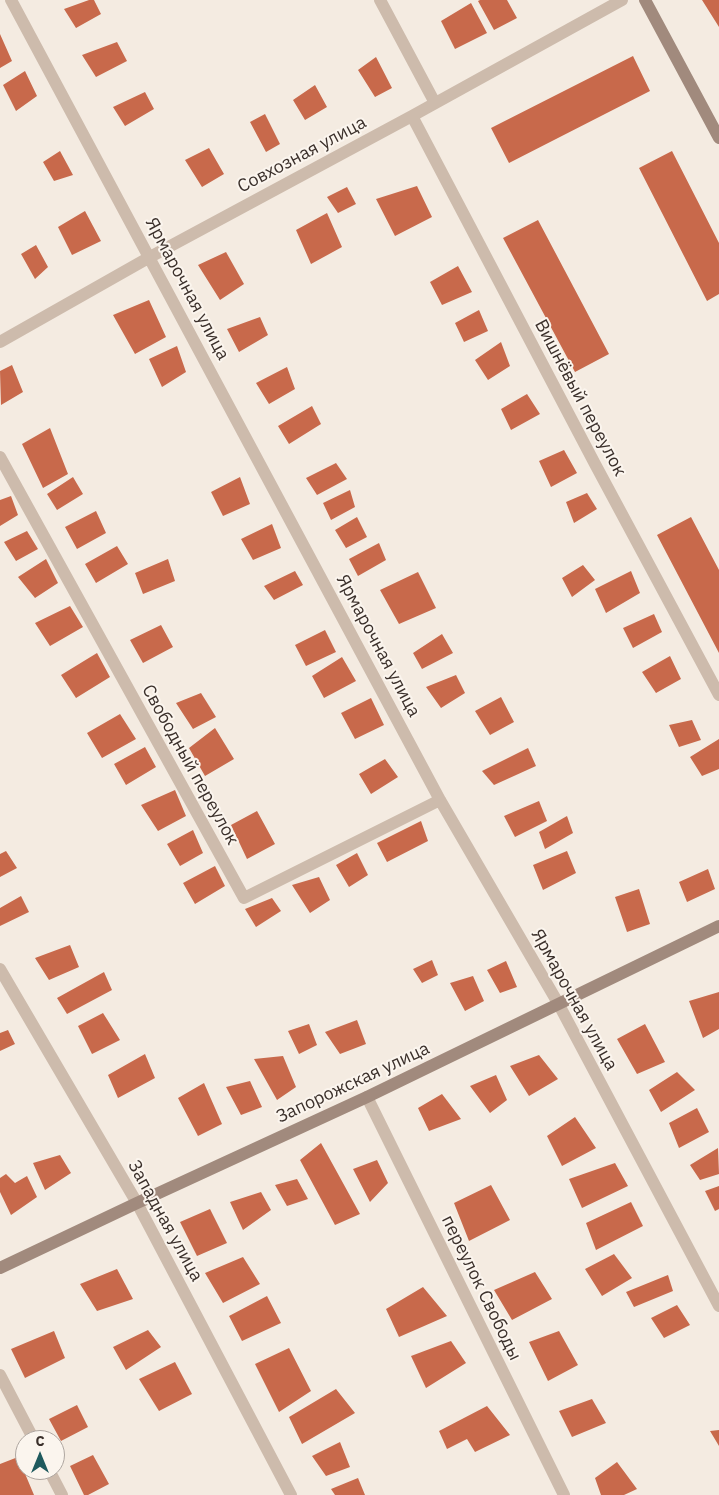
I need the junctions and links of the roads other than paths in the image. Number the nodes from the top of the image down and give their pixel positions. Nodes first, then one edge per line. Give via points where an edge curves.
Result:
1 (11, 0) edge
2 (380, 0) edge
3 (622, 0) edge
4 (645, 0) edge
5 (435, 103) junction
6 (412, 116) junction
7 (719, 138) edge
8 (150, 257) junction
9 (0, 342) edge
10 (0, 456) edge
11 (719, 695) edge
12 (440, 800) junction
13 (719, 926) edge
14 (0, 969) edge
15 (558, 1003) junction
16 (367, 1097) junction
17 (137, 1203) junction
18 (0, 1268) edge
19 (719, 1306) edge
20 (0, 1375) edge
21 (29, 1430) edge
22 (55, 1480) edge
23 (62, 1495) edge
24 (291, 1495) edge
25 (564, 1495) edge

1 - 8 street, Ярмарочная улица
2 - 5 street
3 - 5 street, Совхозная улица
4 - 7 street
5 - 6 street, Совхозная улица
6 - 8 street, Совхозная улица
6 - 11 street, Вишнёвый переулок
8 - 9 street, Совхозная улица
8 - 12 street, Ярмарочная улица
10 - 12 street, Свободный переулок via 244,898
12 - 15 street, Ярмарочная улица
13 - 15 street, Запорожская улица
14 - 17 street, Западная улица
15 - 16 street, Запорожская улица
15 - 19 street, Ярмарочная улица
16 - 17 street, Запорожская улица
16 - 25 street, переулок Свободы
17 - 18 street, Запорожская улица
17 - 24 street, Западная улица
20 - 21 street
22 - 23 street

